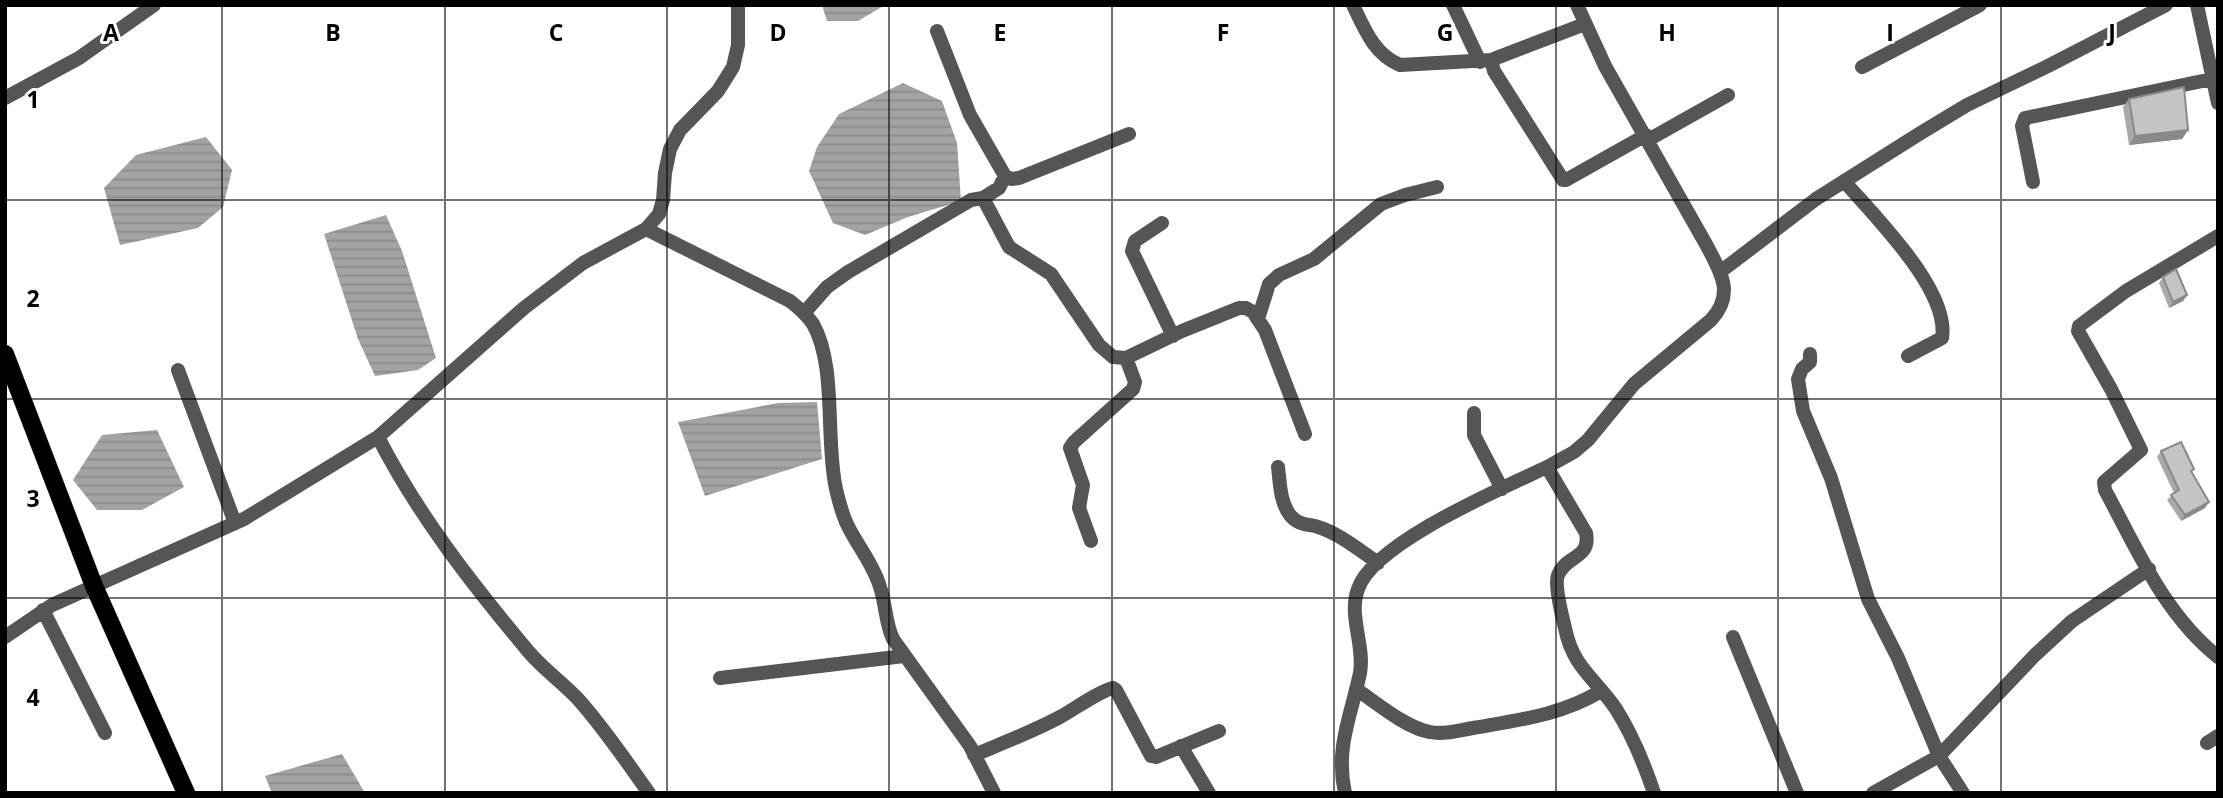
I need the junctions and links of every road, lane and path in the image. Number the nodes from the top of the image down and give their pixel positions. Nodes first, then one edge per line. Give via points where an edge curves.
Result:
1 (154, 5) edge
2 (738, 5) edge
3 (1353, 5) edge
4 (1453, 5) edge
5 (1577, 5) edge
6 (1980, 5) edge
7 (2166, 5) edge
8 (2197, 5) edge
9 (1585, 24) junction
10 (937, 31) dead end
11 (1486, 61) junction
12 (1862, 67) dead end
13 (2212, 79) junction
14 (1728, 95) dead end
15 (5, 98) edge
16 (2218, 103) edge
17 (1129, 134) dead end
18 (1647, 137) junction
19 (1005, 176) junction
20 (1844, 181) junction
21 (2032, 182) dead end
22 (1437, 187) dead end
23 (983, 198) junction
24 (1163, 223) dead end
25 (646, 229) junction
26 (2218, 236) edge
27 (1720, 272) junction
28 (804, 313) junction
29 (1258, 319) junction
30 (1173, 336) junction
31 (5, 354) edge
32 (1810, 354) dead end
33 (1909, 356) dead end
34 (1126, 358) junction
35 (178, 370) dead end
36 (1474, 413) dead end
37 (1305, 434) dead end
38 (378, 437) junction
39 (1278, 467) dead end
40 (1547, 467) junction
41 (1502, 489) junction
42 (235, 523) junction
43 (1091, 541) dead end
44 (1378, 563) junction
45 (2149, 569) junction
46 (94, 586) junction
47 (43, 610) junction
48 (1733, 637) dead end
49 (5, 638) edge
50 (904, 656) junction
51 (2218, 657) edge
52 (720, 678) dead end
53 (1356, 689) junction
54 (1601, 691) junction
55 (1219, 731) dead end
56 (105, 733) dead end
57 (1181, 746) junction
58 (974, 755) junction
59 (1939, 756) junction
60 (186, 793) edge
61 (649, 793) edge
62 (994, 793) edge
63 (1209, 793) edge
64 (1345, 793) edge
65 (1654, 793) edge
66 (1797, 793) edge
67 (1873, 793) edge
68 (1963, 793) edge

1 - 15 street via 79,58
2 - 25 street via 733,67 718,91 680,130 670,149 659,214
3 - 11 street via 1375,48 1388,60 1400,65
4 - 11 street
5 - 9 street
6 - 12 street
7 - 20 street via 1967,105
8 - 13 street
9 - 11 street
9 - 18 street
10 - 19 street via 970,115
11 - 18 street via 1563,180
13 - 16 street
13 - 21 street via 2025,118 2022,125
14 - 18 street
17 - 19 street via 1019,178
18 - 27 street
19 - 23 street via 999,188
20 - 27 street
20 - 33 street via 1934,294 1942,338
22 - 29 street via 1381,204 1314,259 1279,275 1269,284
23 - 28 street via 971,200 848,272
23 - 34 street via 1009,247 1051,274 1105,352
24 - 30 street via 1135,241 1132,251
25 - 28 street via 790,301
25 - 38 street via 583,263 524,308
26 - 45 street via 2104,305 2079,326 2141,450 2104,482
27 - 40 street via 1725,298 1720,311 1634,384 1588,440
28 - 50 street via 822,348 829,441 840,505 880,586 888,629
29 - 30 street via 1239,308
29 - 37 street
30 - 34 street
31 - 46 main road
32 - 59 street via 1798,379 1803,411 1831,478 1868,599
34 - 43 street via 1135,382 1133,390 1070,449 1083,485 1079,508
35 - 42 street
36 - 41 street via 1474,435
38 - 42 street
38 - 61 street via 437,535 529,653 604,730
39 - 44 street via 1282,499 1290,515 1340,537
40 - 41 street
40 - 54 street via 1586,533 1586,548 1558,575 1558,587 1573,654
41 - 44 street via 1420,532
42 - 46 street
44 - 53 street via 1368,570 1355,603 1362,654
45 - 51 street via 2191,634
45 - 59 street via 2072,621
46 - 47 street
46 - 60 main road
47 - 49 street
47 - 56 street
48 - 66 street
50 - 52 street
50 - 58 street
53 - 54 street via 1432,733 1558,711
53 - 64 street via 1340,758
54 - 65 street via 1636,746
55 - 57 street
57 - 58 street via 1151,756 1112,688 1055,720
57 - 63 street
58 - 62 street
59 - 67 street
59 - 68 street

